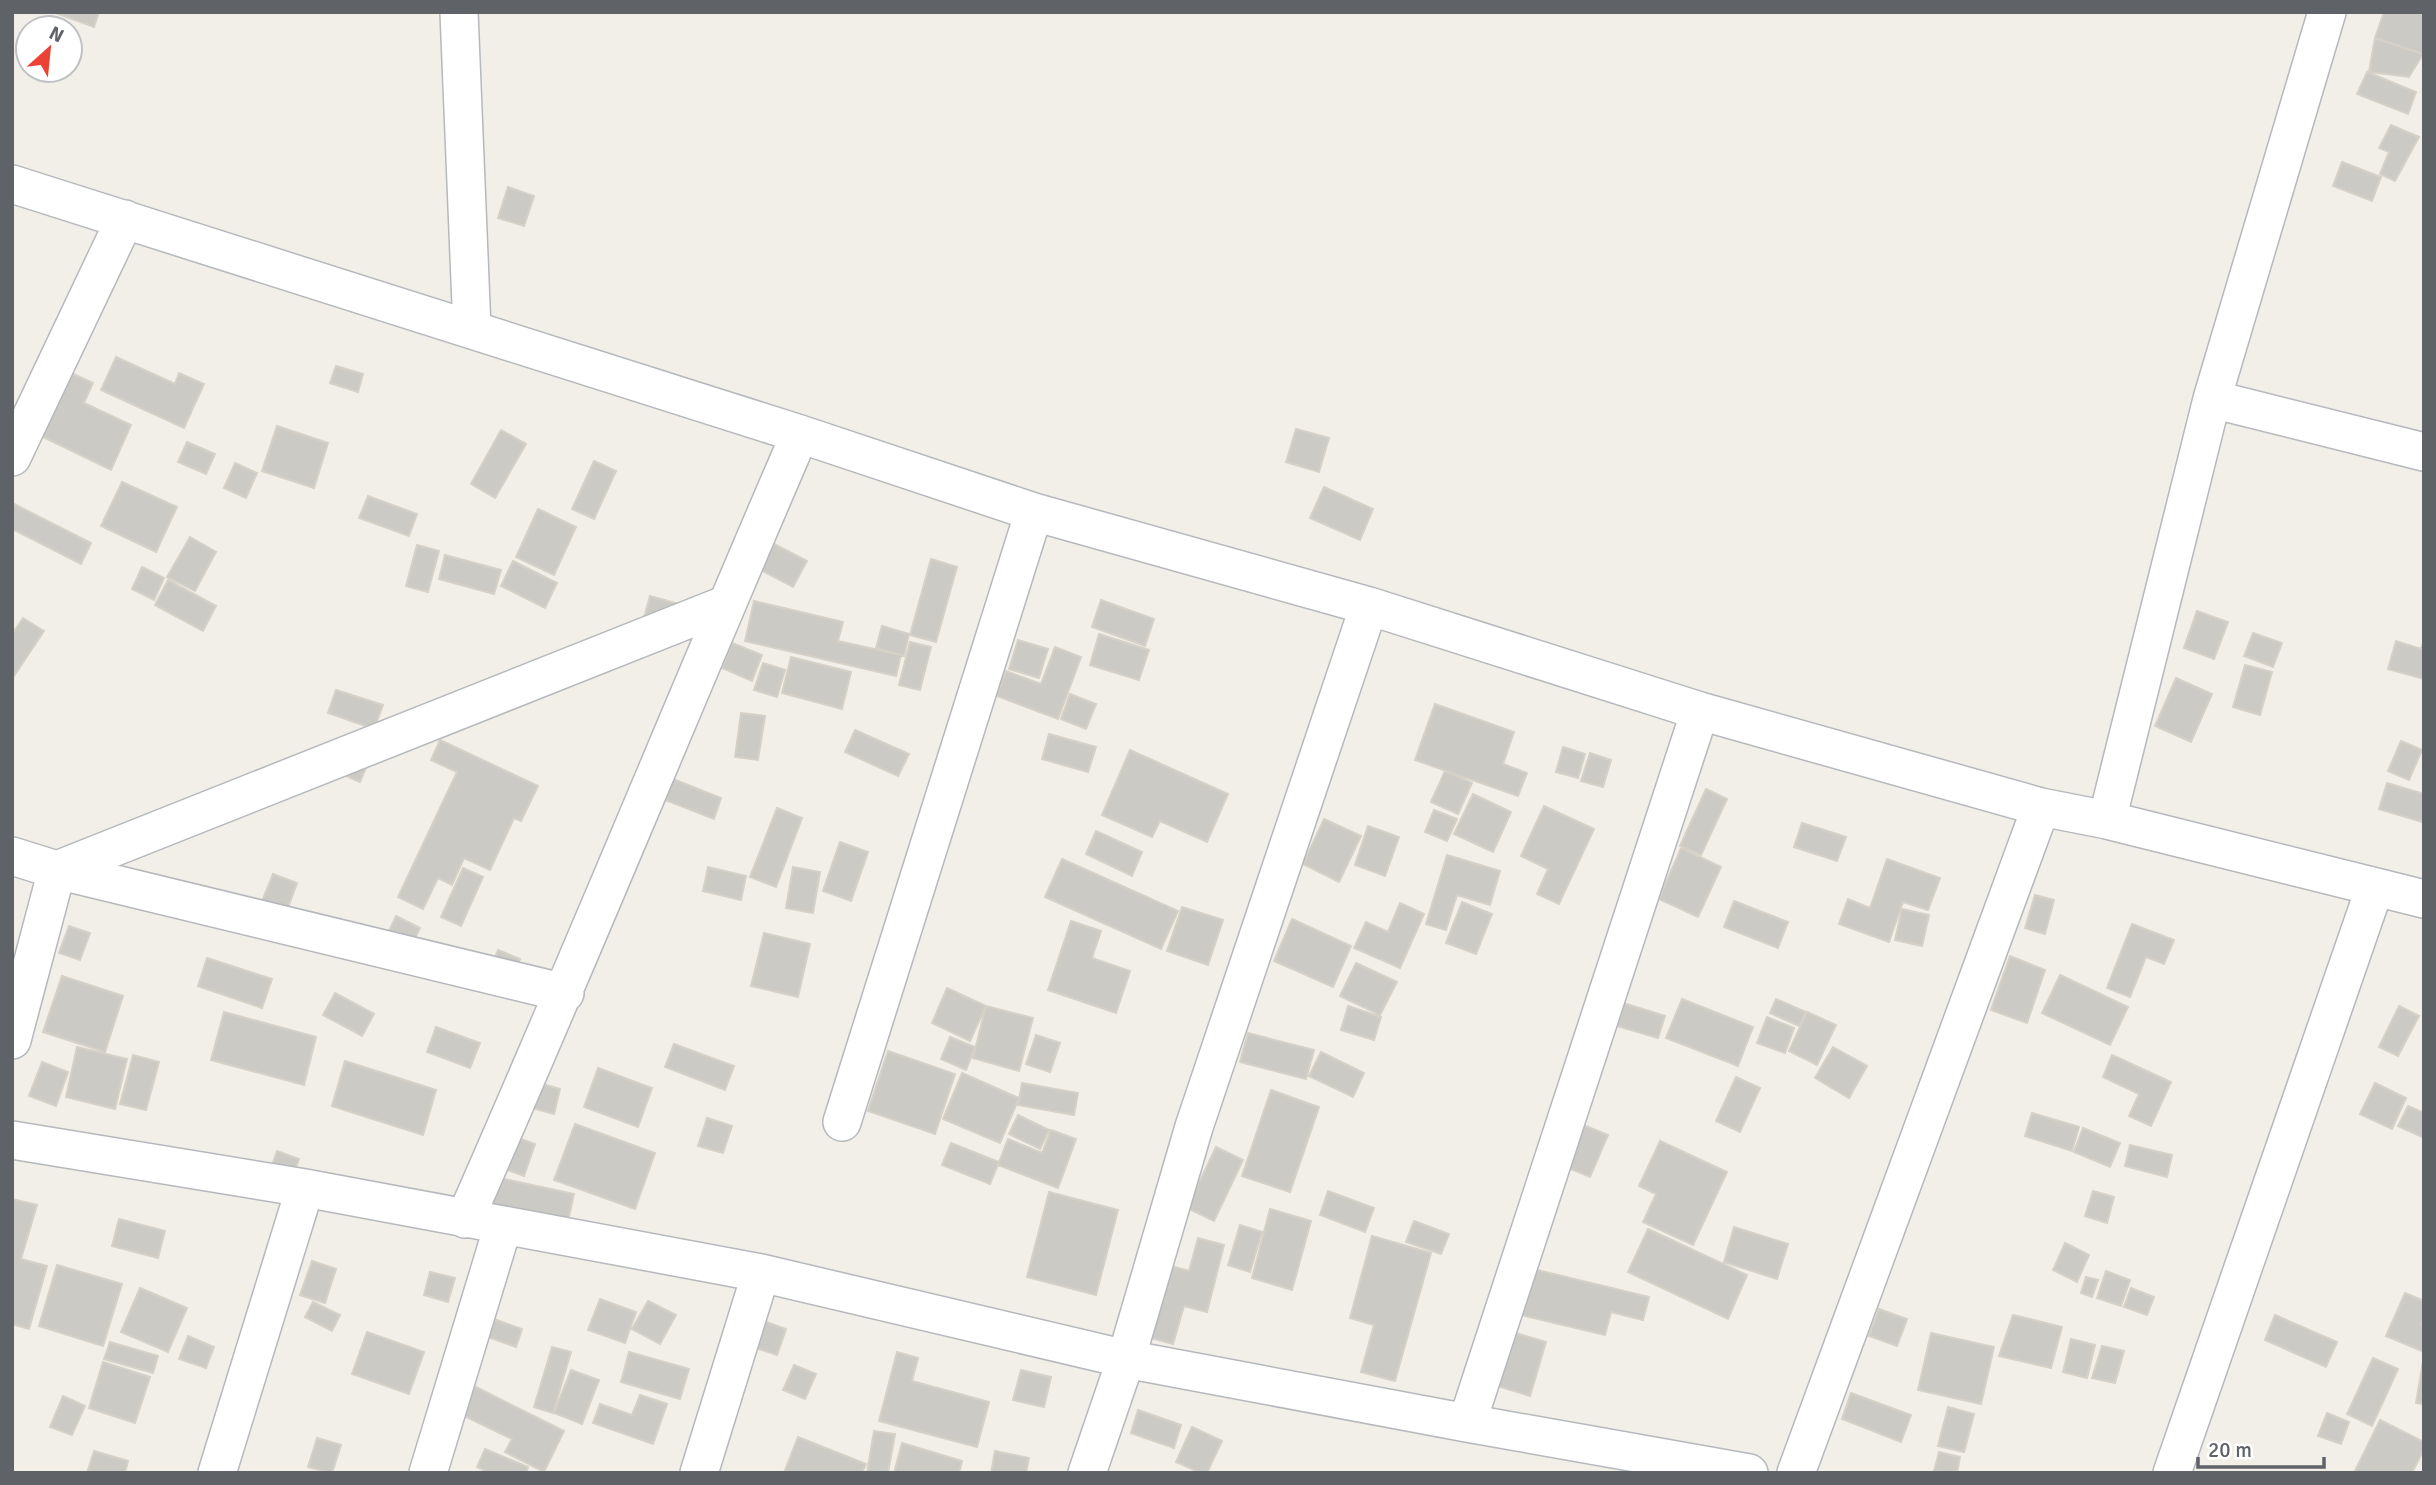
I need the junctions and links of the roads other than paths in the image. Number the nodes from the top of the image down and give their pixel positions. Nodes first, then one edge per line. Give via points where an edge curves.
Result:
1 (459, 12) edge
2 (2327, 12) edge
3 (12, 184) edge
4 (125, 219) junction
5 (472, 329) junction
6 (2212, 399) junction
7 (800, 434) junction
8 (2424, 452) edge
9 (12, 457) edge
10 (1034, 512) junction
11 (727, 604) junction
12 (1369, 606) junction
13 (1700, 711) junction
14 (2041, 807) junction
15 (2107, 820) junction
16 (12, 856) edge
17 (57, 870) junction
18 (2375, 887) junction
19 (2424, 899) edge
20 (565, 993) junction
21 (12, 1040) edge
22 (842, 1122) dead end
23 (12, 1140) edge
24 (305, 1188) junction
25 (465, 1219) junction
26 (503, 1226) junction
27 (761, 1273) junction
28 (1126, 1359) junction
29 (1467, 1423) junction
30 (217, 1473) edge
31 (428, 1473) edge
32 (699, 1473) edge
33 (1087, 1473) edge
34 (1749, 1473) edge
35 (1797, 1473) edge
36 (2172, 1473) edge

1 - 5 street
2 - 6 street
3 - 4 street
4 - 5 street
4 - 9 street
5 - 7 street
6 - 8 street
6 - 15 street
7 - 10 street
7 - 11 street
10 - 12 street
10 - 22 street
11 - 17 street
11 - 20 street
12 - 13 street
12 - 28 street via 1194,1127
13 - 14 street
13 - 29 street
14 - 15 street
14 - 35 street
15 - 18 street
16 - 17 street
17 - 20 street
17 - 21 street
18 - 19 street
18 - 36 street
20 - 25 street
23 - 24 street
24 - 25 street
24 - 30 street
25 - 26 street
26 - 27 street
26 - 31 street
27 - 28 street
27 - 32 street
28 - 29 street
28 - 33 street
29 - 34 street

